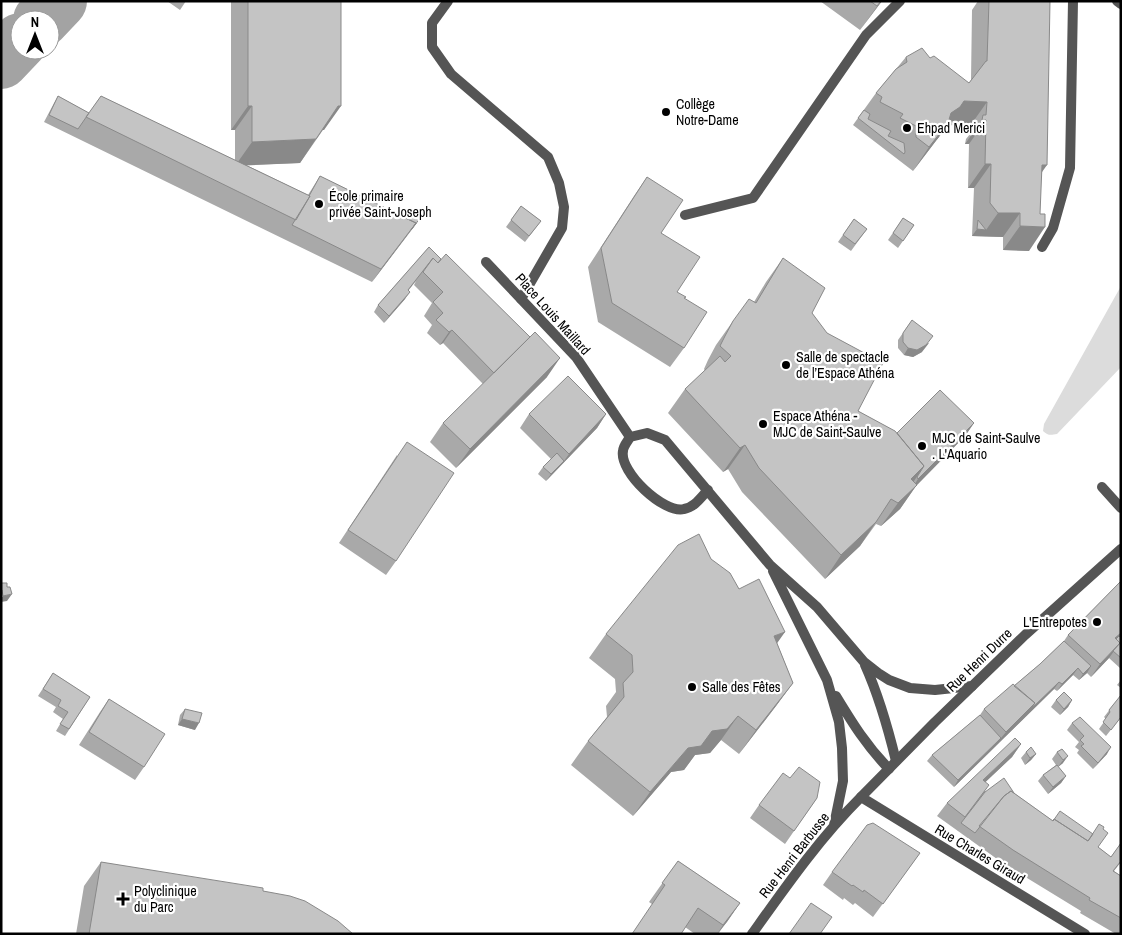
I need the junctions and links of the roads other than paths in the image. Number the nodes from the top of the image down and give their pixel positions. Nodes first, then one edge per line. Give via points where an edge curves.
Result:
1 (448, 1) edge
2 (900, 1) edge
3 (1073, 1) edge
4 (1117, 1) edge
5 (1121, 4) edge
6 (685, 214) dead end
7 (1042, 248) edge
8 (486, 262) dead end
9 (521, 299) junction
10 (630, 437) junction
11 (1102, 487) dead end
12 (708, 490) junction
13 (1121, 508) edge
14 (1121, 549) edge
15 (770, 565) junction
16 (864, 662) junction
17 (826, 680) junction
18 (972, 686) junction
19 (892, 765) junction
20 (861, 797) junction
21 (834, 825) junction
22 (752, 934) edge
23 (1085, 934) edge

1 - 9 street via 432,23 432,47 451,74 548,157 560,183 564,207 562,228
2 - 6 street via 866,35 753,198
3 - 7 street via 1070,168 1053,228
4 - 5 street
8 - 9 street, Place Louis Maillard
9 - 10 street, Place Louis Maillard via 576,357
10 - 12 street via 648,433 664,440
10 - 12 street via 622,451 626,468 653,498 674,510 684,509 693,506
11 - 13 street
12 - 15 street
14 - 18 street, Rue Henri Durre
15 - 16 street via 816,607
15 - 17 street
16 - 18 street via 889,680 910,688 935,690
16 - 19 street via 885,716
17 - 19 street via 869,748
17 - 21 street via 839,722 842,748 843,781
18 - 19 street, Rue Henri Durre
19 - 20 street, Rue Henri Durre
20 - 21 street, Rue Henri Barbusse
20 - 23 street, Rue Charles Giraud
21 - 22 street, Rue Henri Barbusse

